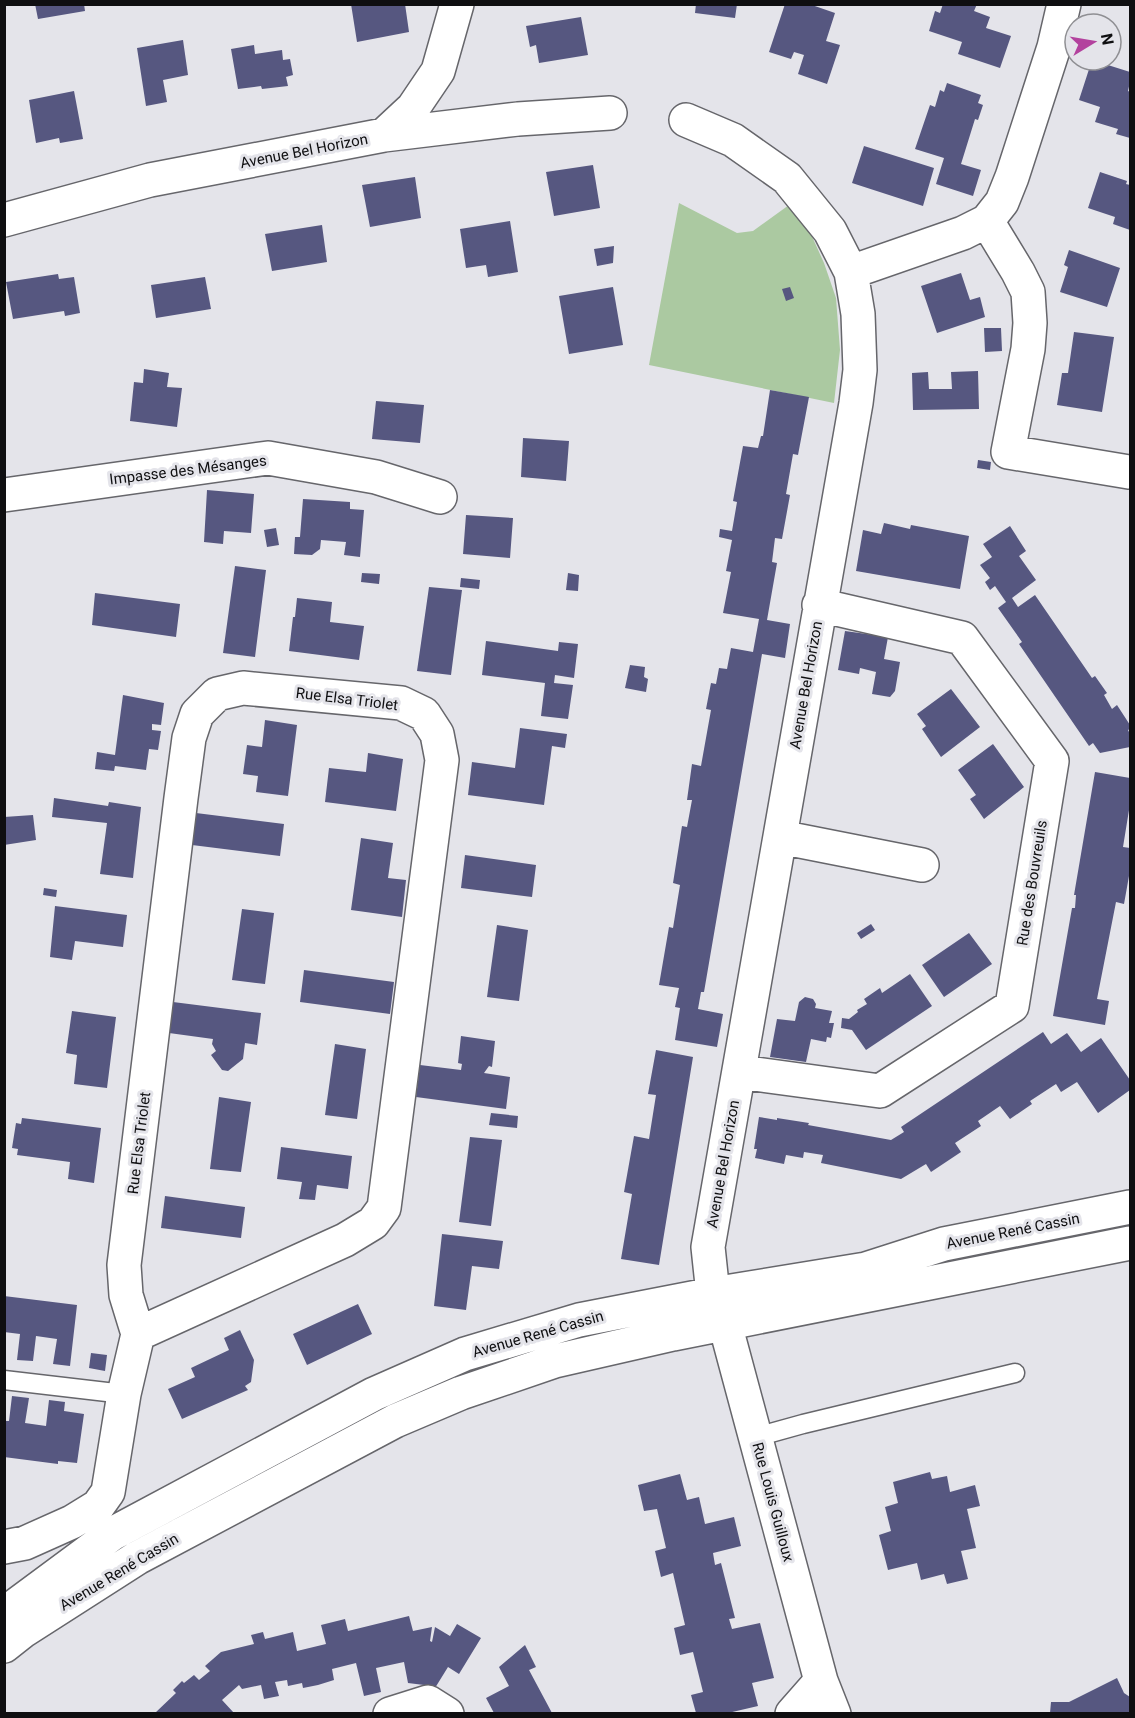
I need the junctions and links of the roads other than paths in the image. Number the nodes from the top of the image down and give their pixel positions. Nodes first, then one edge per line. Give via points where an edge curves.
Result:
1 (457, 4) edge
2 (1064, 4) edge
3 (609, 113) dead end
4 (686, 120) dead end
5 (384, 135) junction
6 (4, 220) edge
7 (987, 221) junction
8 (851, 272) junction
9 (1129, 472) edge
10 (4, 495) edge
11 (440, 497) dead end
12 (819, 605) junction
13 (780, 837) junction
14 (922, 865) dead end
15 (740, 1072) junction
16 (1131, 1208) edge
17 (1131, 1244) edge
18 (713, 1294) junction
19 (725, 1324) junction
20 (138, 1334) junction
21 (1015, 1373) dead end
22 (4, 1380) edge
23 (124, 1394) junction
24 (756, 1437) junction
25 (4, 1547) edge
26 (4, 1614) edge
27 (4, 1646) edge
28 (821, 1681) junction
29 (390, 1713) edge
30 (447, 1713) edge
31 (792, 1713) edge
32 (834, 1713) edge

1 - 5 street via 438,71 413,108
2 - 7 street via 1012,177 1002,202
3 - 5 street, Avenue Bel Horizon
4 - 8 street, Avenue Bel Horizon via 733,140 787,178 830,231
5 - 6 street, Avenue Bel Horizon via 150,180
7 - 8 street
7 - 9 street via 1028,292 1028,349 1008,452
8 - 12 street, Avenue Bel Horizon via 858,314 860,370
10 - 11 street, Impasse des Mésanges via 268,458 376,477
12 - 13 street, Avenue Bel Horizon
12 - 15 street, Rue des Bouvreuils via 962,638 1052,761 1012,1006 880,1090
13 - 14 street
13 - 15 street, Avenue Bel Horizon
15 - 18 street, Avenue Bel Horizon via 708,1247
16 - 18 street, Avenue René Cassin via 944,1244 866,1269
17 - 19 street, Avenue René Cassin
18 - 19 street, Avenue Bel Horizon
18 - 26 street, Avenue René Cassin via 579,1320 514,1338 465,1354 374,1394 111,1534
19 - 24 street, Rue Louis Guilloux
19 - 27 street, Avenue René Cassin via 555,1361 461,1393 395,1422 137,1558
20 - 20 street, Rue Elsa Triolet via 345,1240 373,1223 384,1208 442,760 437,734 424,714 401,703 243,688 217,694 197,714 189,738 124,1265 126,1295
20 - 23 street
21 - 24 lane
22 - 23 lane
23 - 25 street via 108,1492 98,1506 25,1543
24 - 28 street, Rue Louis Guilloux
28 - 31 street
28 - 32 street, Rue Louis Guilloux
29 - 30 street via 428,1702

